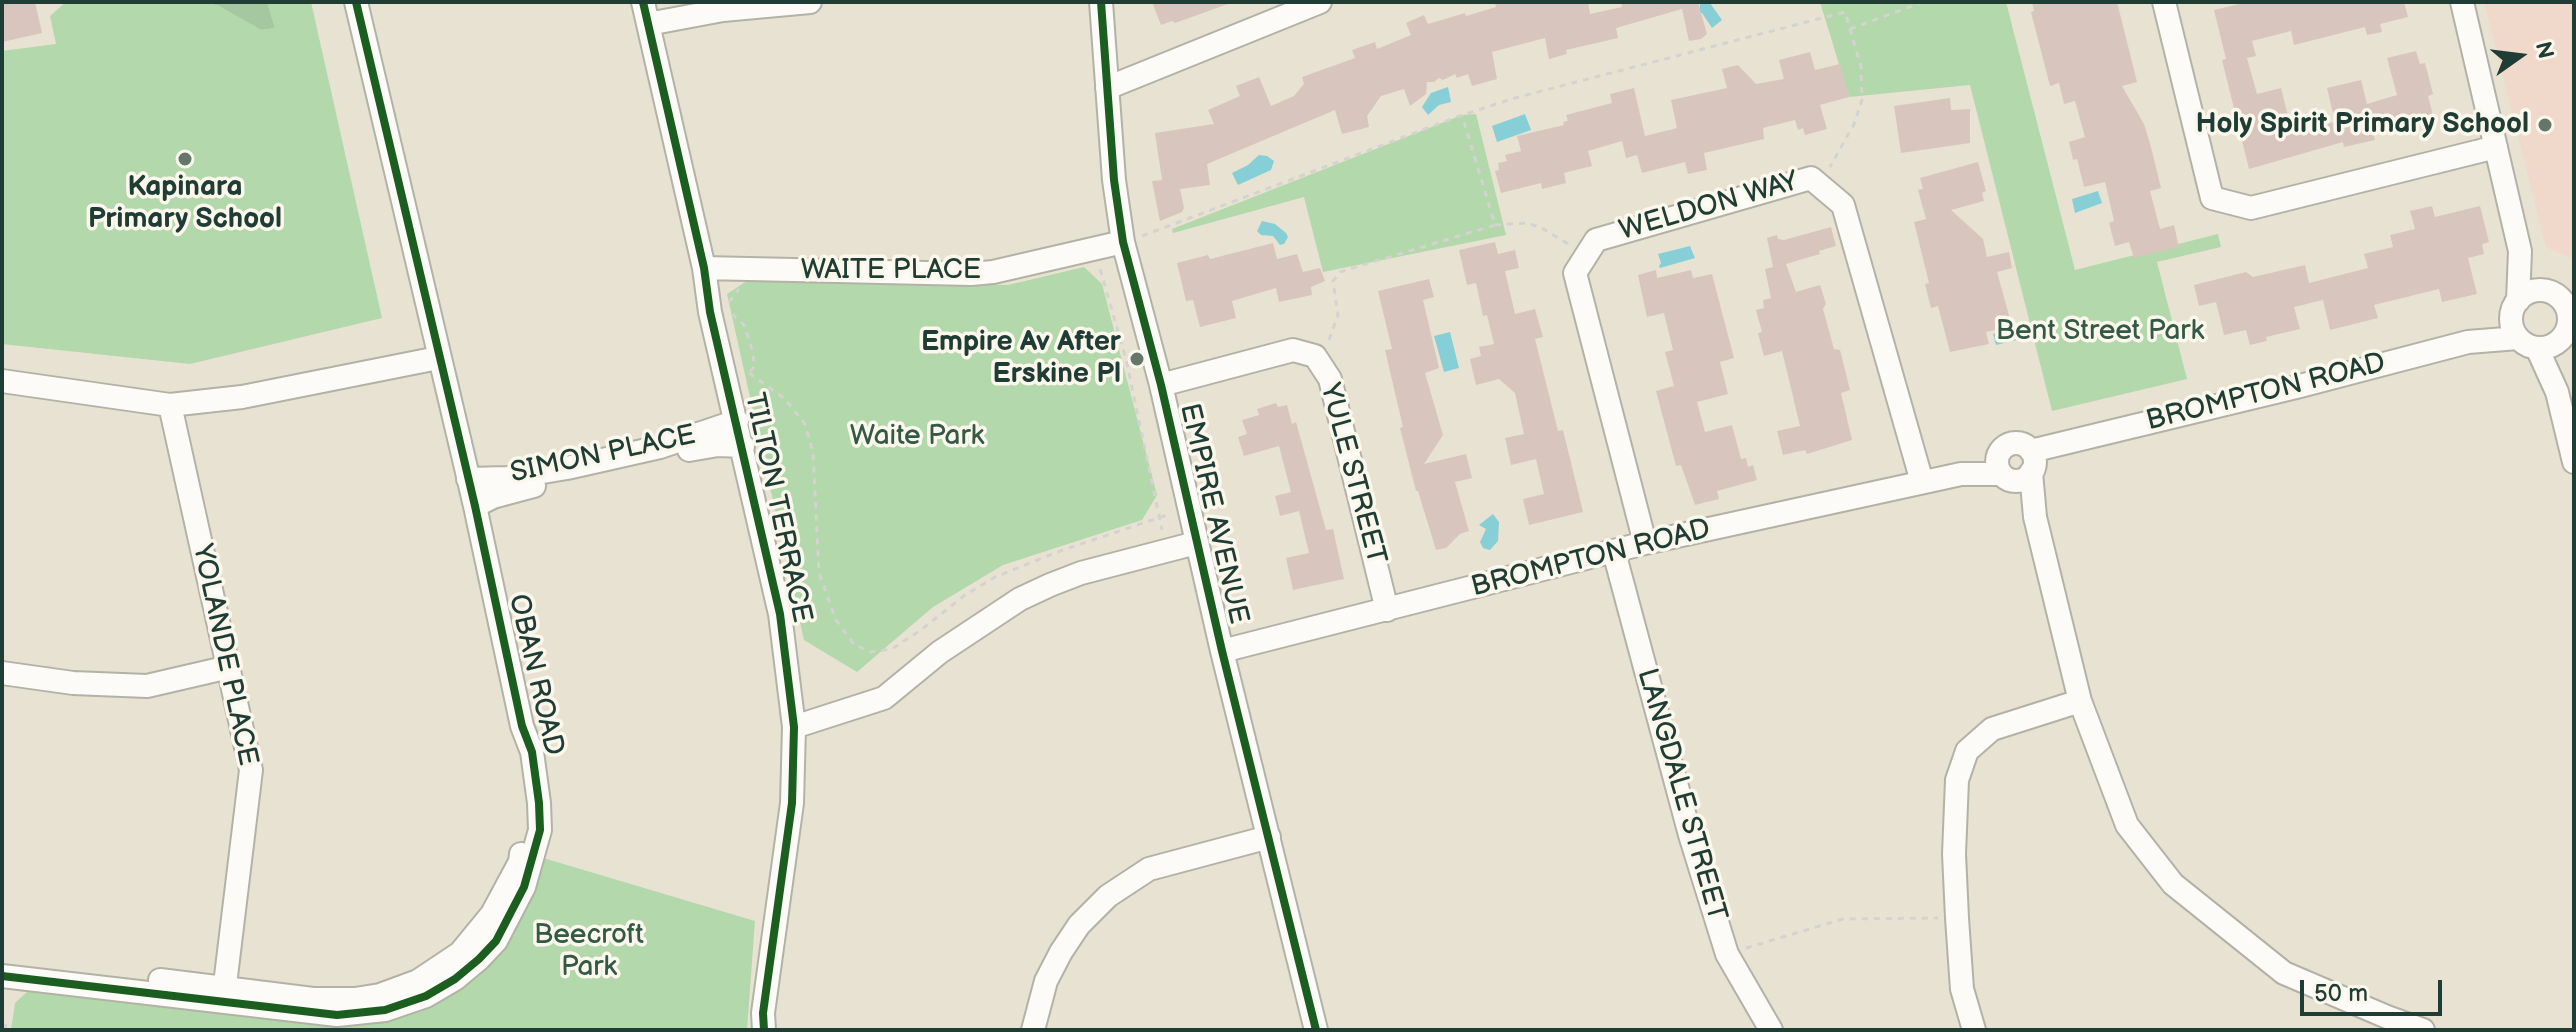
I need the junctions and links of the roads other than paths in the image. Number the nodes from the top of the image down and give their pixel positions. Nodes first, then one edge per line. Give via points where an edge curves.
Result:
1 (356, 2) edge
2 (810, 2) edge
3 (1101, 2) edge
4 (1320, 2) edge
5 (2164, 2) edge
6 (2462, 2) edge
7 (645, 13) edge
8 (1107, 88) junction
9 (2496, 147) junction
10 (1123, 242) junction
11 (2520, 251) junction
12 (704, 268) junction
13 (2560, 297) edge
14 (2515, 305) junction
15 (2550, 339) edge
16 (2468, 342) junction
17 (438, 358) junction
18 (2, 381) edge
19 (1161, 385) junction
20 (170, 405) junction
21 (737, 421) junction
22 (743, 446) junction
23 (2574, 462) edge
24 (2032, 463) junction
25 (2002, 468) junction
26 (468, 479) junction
27 (1922, 482) junction
28 (475, 506) junction
29 (2035, 517) junction
30 (1196, 543) junction
31 (1645, 543) junction
32 (1614, 552) junction
33 (1387, 610) junction
34 (1222, 651) junction
35 (229, 667) junction
36 (2, 673) edge
37 (2080, 701) junction
38 (794, 727) junction
39 (1269, 837) junction
40 (3, 968) edge
41 (224, 995) junction
42 (2382, 1024) edge
43 (764, 1030) edge
44 (1033, 1030) edge
45 (1316, 1030) edge
46 (1771, 1030) edge
47 (1974, 1030) edge
48 (2423, 1030) edge

1 - 17 street, OBAN ROAD
2 - 7 street
3 - 8 street, EMPIRE AVENUE
4 - 8 street
5 - 9 street via 2212,198 2251,208
6 - 9 street
7 - 12 street, TILTON TERRACE
8 - 10 street, EMPIRE AVENUE
9 - 11 street
10 - 12 street, WAITE PLACE via 971,274
10 - 19 street, EMPIRE AVENUE
11 - 13 street
11 - 14 street
12 - 21 street, TILTON TERRACE
13 - 14 street via 2535,290
13 - 15 street via 2569,321
14 - 15 street via 2512,325
14 - 16 street, BROMPTON ROAD
15 - 16 street, BROMPTON ROAD
15 - 23 street
16 - 24 street, BROMPTON ROAD via 2098,434
17 - 20 street via 242,397
17 - 26 street, OBAN ROAD
18 - 20 street
19 - 30 street, EMPIRE AVENUE
19 - 33 street, YULE STREET via 1293,350 1315,356 1330,379
20 - 35 street, YOLANDE PLACE
21 - 22 street, TILTON TERRACE
21 - 26 street, SIMON PLACE via 660,447 567,468
22 - 28 street, SIMON PLACE via 702,447 493,497
22 - 38 street, TILTON TERRACE via 780,614
24 - 25 street via 2020,481
24 - 25 street via 2018,444 2011,444
24 - 29 street
25 - 27 street, BROMPTON ROAD
25 - 29 street
26 - 28 street, OBAN ROAD
27 - 31 street, BROMPTON ROAD
27 - 31 street, WELDON WAY via 1843,205 1811,178 1596,240 1575,273
28 - 41 street, OBAN ROAD via 539,803 540,830 524,887 496,941 455,979 426,996 385,1010 337,1015
29 - 37 street
30 - 34 street, EMPIRE AVENUE
30 - 38 street via 1040,589 940,652 884,698
31 - 32 street, BROMPTON ROAD
32 - 33 street, BROMPTON ROAD
32 - 46 street, LANGDALE STREET via 1727,954
33 - 34 street, BROMPTON ROAD
34 - 39 street, EMPIRE AVENUE
35 - 36 street via 147,686
35 - 41 street, YOLANDE PLACE via 251,770
37 - 42 street via 2127,825 2173,884 2284,973
37 - 47 street via 1992,729 1967,751 1957,780 1957,918 1962,989
38 - 43 street, TILTON TERRACE via 792,803
39 - 44 street via 1149,869 1108,896 1061,952 1046,981
39 - 45 street, EMPIRE AVENUE
40 - 41 street, OBAN ROAD via 103,986
42 - 48 street

